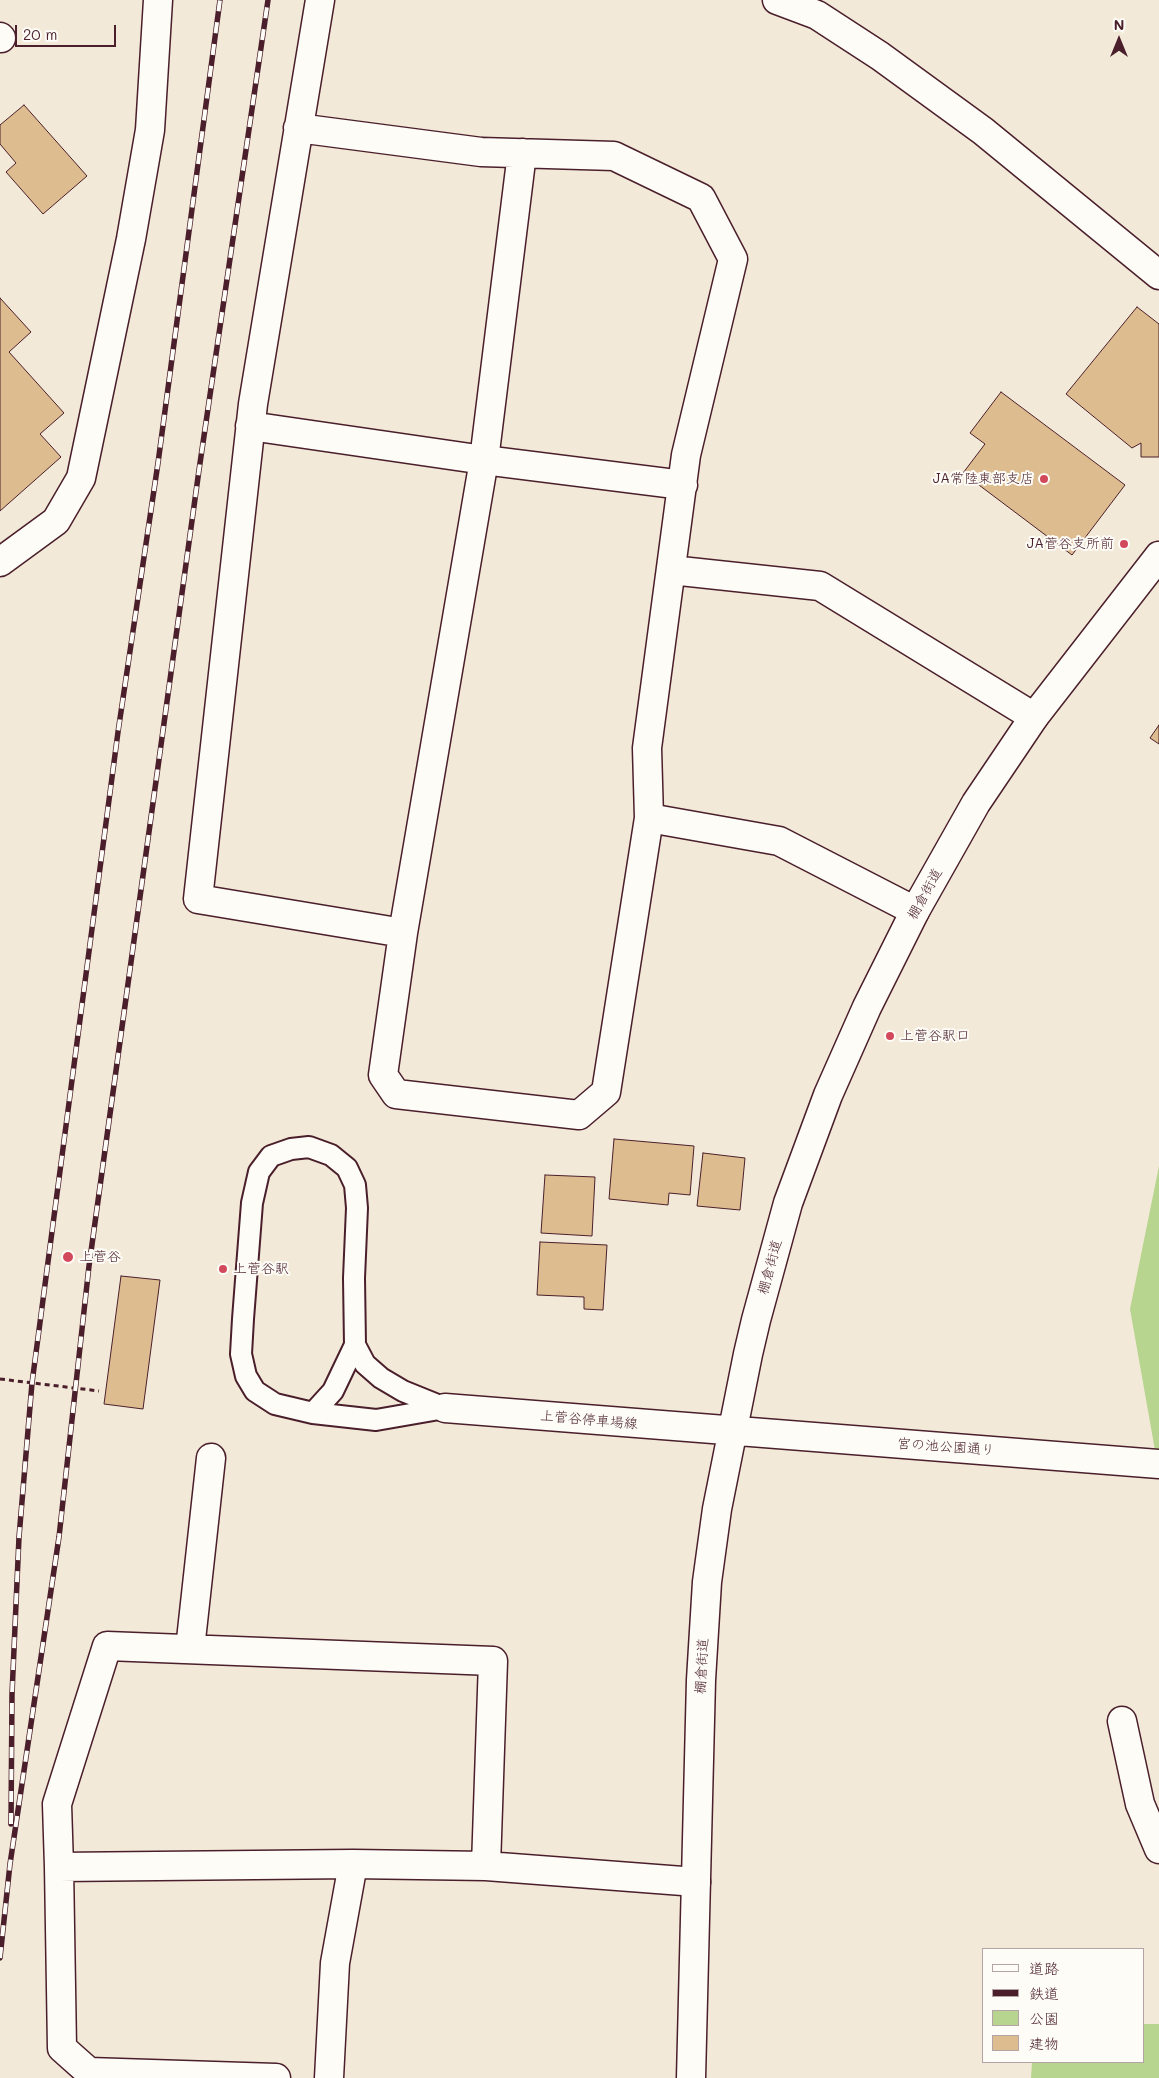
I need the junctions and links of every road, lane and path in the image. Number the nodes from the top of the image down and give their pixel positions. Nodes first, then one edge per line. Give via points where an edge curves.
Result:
1 (158, 0) edge
2 (320, 0) edge
3 (777, 0) edge
4 (298, 128) junction
5 (522, 153) junction
6 (1159, 275) edge
7 (250, 426) junction
8 (484, 460) junction
9 (682, 485) junction
10 (1159, 556) edge
11 (0, 562) edge
12 (671, 570) junction
13 (1034, 717) junction
14 (649, 818) junction
15 (915, 911) junction
16 (403, 933) junction
17 (354, 1345) junction
18 (0, 1379) edge
19 (99, 1391) dead end
20 (445, 1408) junction
21 (313, 1413) junction
22 (732, 1431) junction
23 (211, 1458) dead end
24 (1159, 1464) edge
25 (190, 1649) junction
26 (1122, 1721) dead end
27 (1159, 1849) edge
28 (353, 1864) junction
29 (486, 1866) junction
30 (59, 1867) junction
31 (696, 1882) junction
32 (276, 2078) edge
33 (329, 2078) edge
34 (691, 2078) edge

1 - 11 street via 150,130 131,239 81,478 56,521
2 - 4 street
3 - 6 street via 817,15 880,56 983,131
4 - 5 street via 480,152
4 - 7 street
5 - 8 street
5 - 9 street via 614,156 701,198 732,259 686,455
7 - 8 street
7 - 16 street via 198,899
8 - 9 street
8 - 16 street
9 - 12 street
10 - 13 street, 棚倉街道
12 - 13 street via 820,586
12 - 14 street via 648,748
13 - 15 street, 棚倉街道 via 976,803
14 - 15 street via 779,841
14 - 16 street via 606,1092 579,1115 396,1094 383,1075
15 - 22 street, 棚倉街道 via 840,1069 788,1203 756,1320
17 - 20 lane via 364,1364 381,1378
17 - 21 lane via 333,1391
17 - 21 lane via 355,1185 347,1168 331,1155 309,1147 271,1156 258,1172 252,1203 241,1354 246,1376 255,1391 275,1404
18 - 19 path
20 - 21 lane via 376,1420
20 - 22 street, 上菅谷停車場線
22 - 24 street, 宮の池公園通り
22 - 31 street, 棚倉街道 via 707,1582
23 - 25 street
25 - 29 street via 493,1661
25 - 30 street via 107,1646 58,1804
26 - 27 street via 1140,1804
28 - 29 street
28 - 30 street
28 - 33 street via 335,1963
29 - 31 street
30 - 32 street via 62,2048 89,2072
31 - 34 street, 棚倉街道

